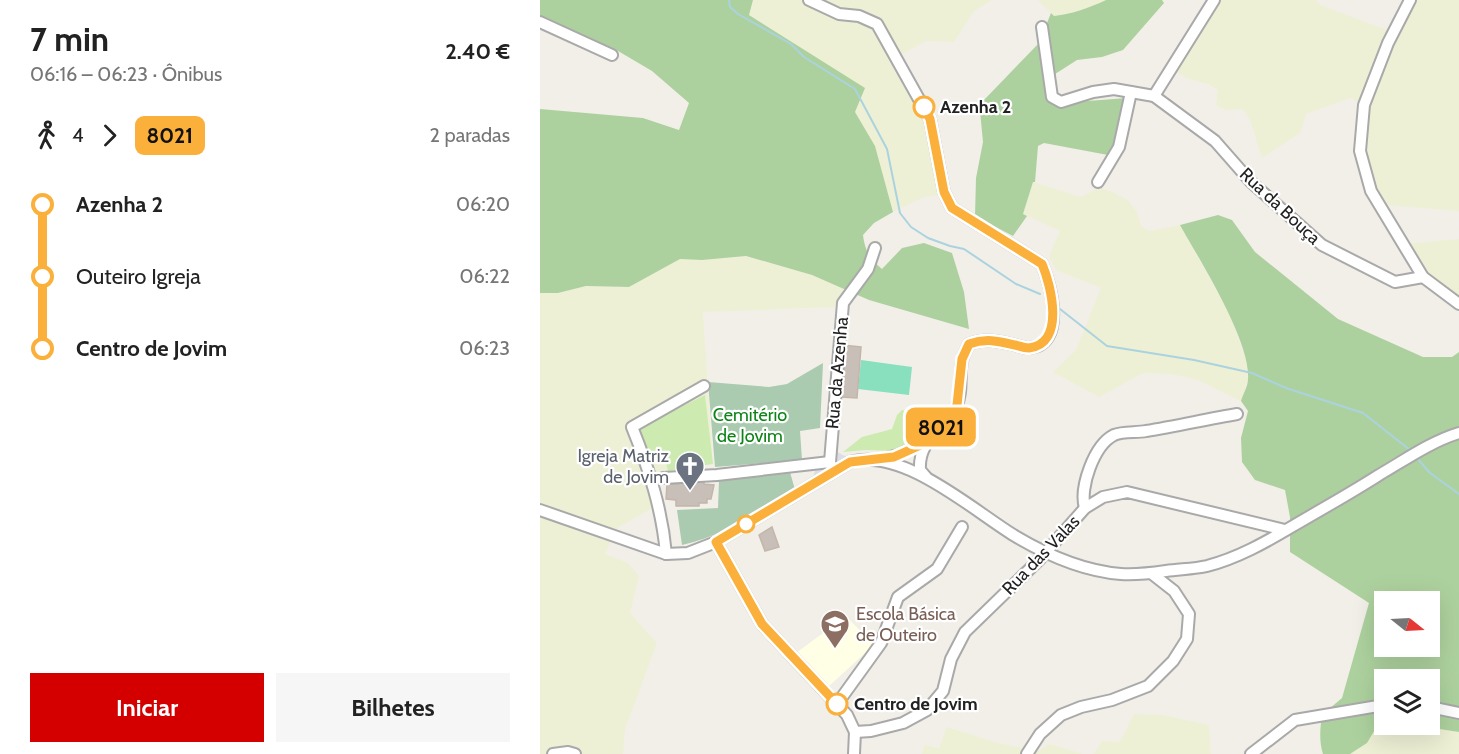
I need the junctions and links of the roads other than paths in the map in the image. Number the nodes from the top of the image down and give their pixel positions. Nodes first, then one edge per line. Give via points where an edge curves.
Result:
1 (809, 0) edge
2 (1214, 0) edge
3 (1410, 0) edge
4 (540, 22) edge
5 (1042, 27) dead end
6 (612, 56) dead end
7 (1131, 92) junction
8 (1154, 96) junction
9 (1098, 182) dead end
10 (875, 248) dead end
11 (1423, 278) junction
12 (1459, 304) edge
13 (704, 386) dead end
14 (1237, 414) dead end
15 (1459, 433) edge
16 (931, 438) junction
17 (907, 451) junction
18 (880, 460) junction
19 (920, 461) junction
20 (831, 467) junction
21 (906, 468) junction
22 (663, 478) dead end
23 (930, 480) junction
24 (1085, 508) junction
25 (540, 510) edge
26 (962, 527) dead end
27 (1286, 530) junction
28 (716, 542) junction
29 (1046, 552) junction
30 (666, 554) junction
31 (1151, 573) junction
32 (837, 704) junction
33 (1374, 707) edge
34 (1440, 709) edge
35 (1459, 713) edge
36 (855, 732) junction
37 (553, 754) edge
38 (575, 754) edge
39 (854, 754) edge
40 (1027, 754) edge
41 (1251, 754) edge

1 - 16 street via 838,14 859,16 877,24 930,119 944,192 952,208 1042,264 1053,298 1053,322 1047,338 1038,346 1027,348 992,340 969,344 962,359 957,405
2 - 8 street
3 - 11 street via 1364,105 1360,152 1371,191
4 - 6 street
5 - 7 street via 1052,97 1061,102 1114,89
7 - 8 street
7 - 9 street via 1119,147
8 - 11 street, Rua da Bouça via 1215,141 1251,182 1322,245 1395,282
10 - 20 street, Rua da Azenha via 868,269 843,303
11 - 12 street
13 - 30 street via 632,427 654,485
14 - 24 street via 1115,435 1102,446 1089,470 1082,499
15 - 27 street via 1437,440
16 - 17 street
16 - 19 street
17 - 18 street
17 - 19 street via 916,452
17 - 21 street via 901,461
18 - 20 street via 856,460
18 - 21 street
19 - 21 street via 915,469
19 - 23 street via 921,473
20 - 22 street
20 - 28 street
21 - 23 street
23 - 29 street
24 - 27 street, Rua das Valas via 1102,497 1127,492
24 - 29 street, Rua das Valas
25 - 30 street
26 - 32 street via 937,569 898,597 881,643
27 - 31 street via 1249,551 1207,566
28 - 30 street via 688,553
28 - 32 street via 762,624
29 - 31 street via 1089,568 1122,574
29 - 36 street, Rua das Valas via 965,632 951,659 943,691 927,710 903,723
31 - 40 street via 1174,591 1189,614 1187,639 1173,662 1148,686 1061,716 1040,734
32 - 36 street
33 - 41 street via 1294,720
34 - 35 street
36 - 39 street
37 - 38 street

